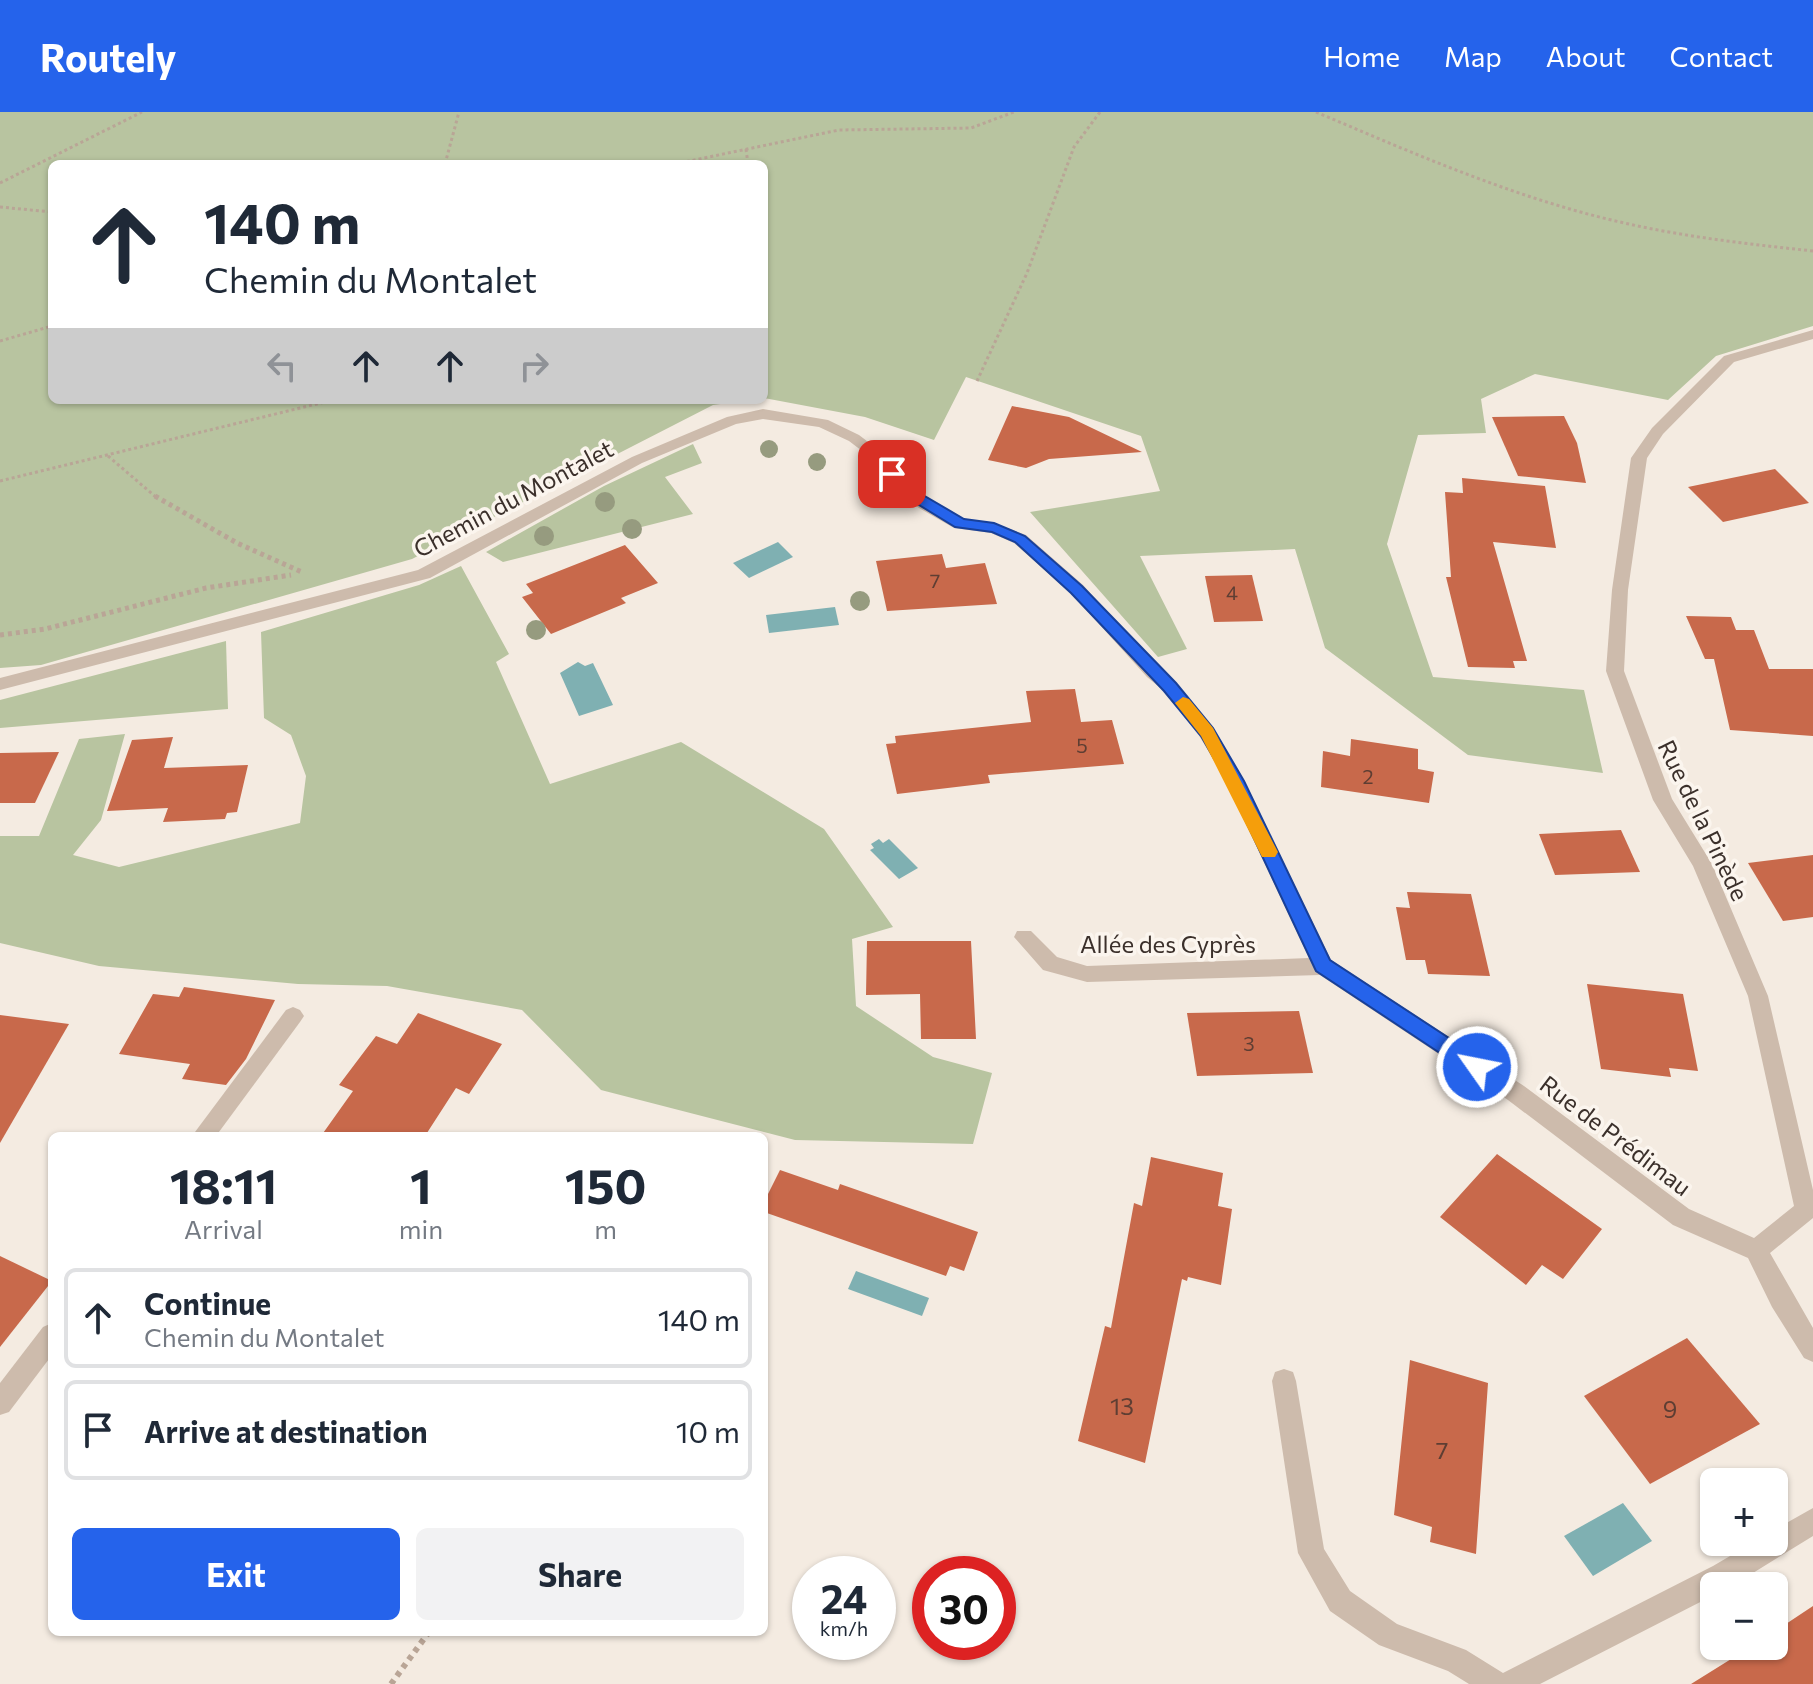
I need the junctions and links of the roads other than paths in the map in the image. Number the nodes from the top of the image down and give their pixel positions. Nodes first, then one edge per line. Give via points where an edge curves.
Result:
1 (1813, 334) edge
2 (0, 684) edge
3 (1024, 937) dead end
4 (1323, 966) junction
5 (293, 1016) dead end
6 (206, 1132) edge
7 (1810, 1209) edge
8 (1756, 1250) junction
9 (48, 1340) edge
10 (1813, 1350) edge
11 (1284, 1381) dead end
12 (0, 1403) edge
13 (1813, 1521) edge
14 (1495, 1684) edge
15 (1511, 1684) edge

1 - 7 street, Rue de la Pinède via 1729,359 1657,431 1639,458 1620,590 1615,671 1663,800 1702,864 1758,996
2 - 4 street, Chemin du Montalet via 424,574 637,460 712,427 763,414 823,423 879,457 906,491 925,504 960,524 994,528 1020,539 1077,589 1170,687 1207,732 1235,781
3 - 4 street, Allée des Cyprès via 1050,964 1087,974
4 - 8 street, Rue de Prédimau via 1516,1093 1681,1217
5 - 6 street
7 - 8 street, Rue de la Pinède
8 - 10 street
9 - 12 street
11 - 14 street via 1311,1553 1340,1601 1389,1635 1456,1660
13 - 15 street via 1723,1576

